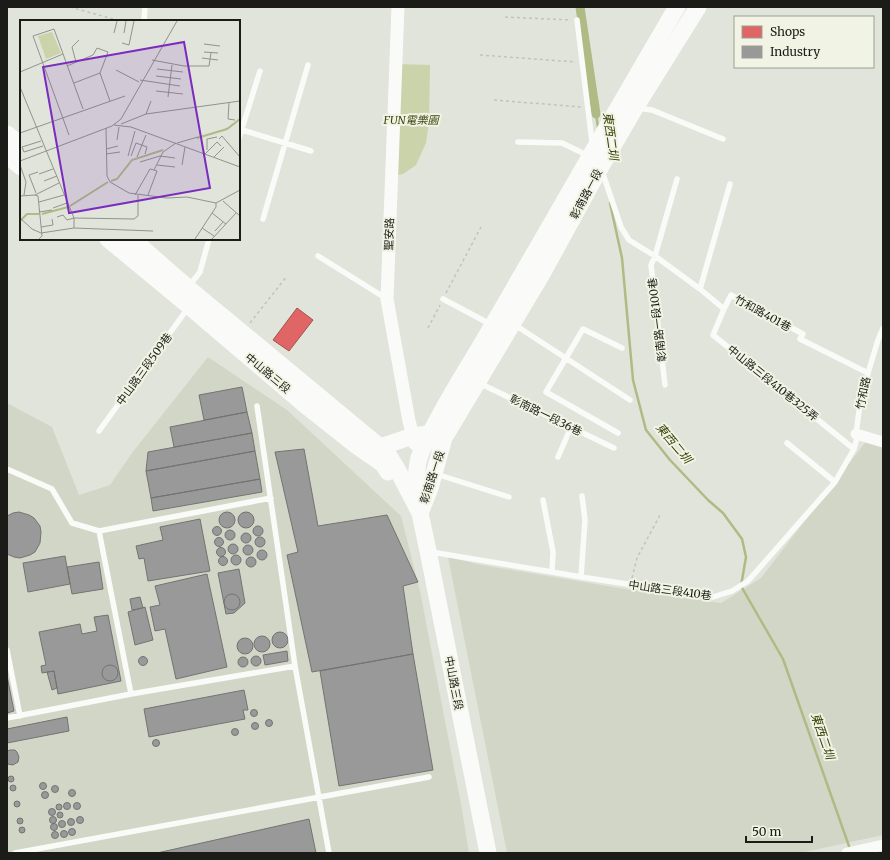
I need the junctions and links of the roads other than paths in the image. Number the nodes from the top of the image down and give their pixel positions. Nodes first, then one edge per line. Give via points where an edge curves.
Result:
1 (145, 7) edge
2 (398, 7) edge
3 (677, 7) edge
4 (694, 8) edge
5 (144, 20) edge
6 (577, 20) road end
7 (308, 65) dead end
8 (260, 71) dead end
9 (628, 105) junction
10 (240, 129) edge
11 (7, 134) edge
12 (723, 139) dead end
13 (286, 142) junction
14 (518, 142) dead end
15 (20, 145) edge
16 (311, 151) dead end
17 (7, 155) edge
18 (595, 162) junction
19 (20, 165) edge
20 (677, 179) dead end
21 (730, 184) dead end
22 (263, 219) dead end
23 (109, 240) edge
24 (133, 240) edge
25 (209, 240) edge
26 (318, 256) dead end
27 (655, 256) junction
28 (700, 289) junction
29 (187, 298) junction
30 (443, 298) road end
31 (387, 299) junction
32 (724, 309) junction
33 (512, 323) junction
34 (492, 326) junction
35 (883, 328) edge
36 (622, 348) dead end
37 (567, 358) junction
38 (868, 373) junction
39 (477, 382) junction
40 (665, 385) dead end
41 (630, 400) dead end
42 (257, 406) dead end
43 (571, 427) junction
44 (98, 431) dead end
45 (618, 433) dead end
46 (856, 434) junction
47 (883, 442) edge
48 (424, 443) junction
49 (787, 443) dead end
50 (614, 448) dead end
51 (854, 449) junction
52 (381, 456) junction
53 (558, 457) dead end
54 (7, 469) edge
55 (434, 473) junction
56 (835, 482) junction
57 (582, 496) dead end
58 (509, 497) dead end
59 (271, 498) junction
60 (543, 500) dead end
61 (420, 513) junction
62 (99, 531) junction
63 (428, 551) junction
64 (552, 572) junction
65 (581, 577) junction
66 (7, 650) edge
67 (8, 661) edge
68 (295, 666) junction
69 (131, 694) junction
70 (20, 716) junction
71 (7, 718) edge
72 (429, 777) dead end
73 (318, 797) junction
74 (883, 845) edge
75 (853, 852) edge
76 (15, 853) edge
77 (329, 853) edge
78 (488, 853) edge

1 - 5 lane
2 - 31 street, 聖安路
3 - 9 main road, 彰南路一段
4 - 9 main road, 彰南路一段
6 - 18 lane
7 - 13 lane
8 - 10 lane
9 - 12 lane via 652,110
9 - 18 main road, 彰南路一段
10 - 13 lane
11 - 15 main road
13 - 16 lane
13 - 22 lane
14 - 18 lane via 562,143
17 - 19 main road
18 - 27 lane, 彰南路一段100巷 via 620,227 629,240
18 - 33 main road, 彰南路一段 via 554,254
18 - 34 main road, 彰南路一段
20 - 27 lane
21 - 28 lane
23 - 29 main road, 中山路三段
24 - 29 main road, 中山路三段
25 - 29 lane, 中山路三段509巷 via 200,272
26 - 31 lane
27 - 28 lane, 彰南路一段100巷
27 - 40 lane, 彰南路一段100巷 via 650,265
28 - 32 lane, 彰南路一段100巷
29 - 44 lane, 中山路三段509巷
29 - 52 main road, 中山路三段 via 242,333
29 - 52 main road, 中山路三段 via 304,404 357,446
30 - 34 lane
31 - 48 street, 聖安路 via 409,421
32 - 38 lane, 竹和路401巷 via 731,295 803,334 800,339
32 - 51 lane, 中山路三段410巷325弄 via 713,335
33 - 37 lane
33 - 39 main road, 彰南路一段
34 - 48 main road, 彰南路一段
35 - 38 lane, 竹和路
36 - 37 lane via 583,329
37 - 41 lane
37 - 45 lane via 546,392
38 - 46 lane, 竹和路
39 - 43 lane, 彰南路一段36巷
39 - 48 main road, 彰南路一段
42 - 59 lane
43 - 50 lane, 彰南路一段36巷
43 - 53 lane
46 - 47 street
46 - 51 lane, 中山路三段410巷
48 - 52 main road
48 - 55 main road, 彰南路一段
48 - 61 main road, 彰南路一段 via 416,488
49 - 56 lane
51 - 56 lane, 中山路三段410巷
52 - 61 main road, 中山路三段 via 405,484
54 - 62 lane via 52,489 72,523
55 - 58 lane
55 - 61 main road, 彰南路一段
56 - 65 lane, 中山路三段410巷 via 748,581 732,591 713,597
57 - 65 lane via 585,520
59 - 62 lane
59 - 68 lane
60 - 64 lane via 553,552
61 - 63 main road, 中山路三段
62 - 69 lane
63 - 64 lane, 中山路三段410巷
63 - 78 main road, 中山路三段
64 - 65 lane, 中山路三段410巷
66 - 67 lane
67 - 70 lane
68 - 69 lane
68 - 73 lane
69 - 70 lane
70 - 71 lane
72 - 73 lane
73 - 76 lane
73 - 77 lane
74 - 75 street

